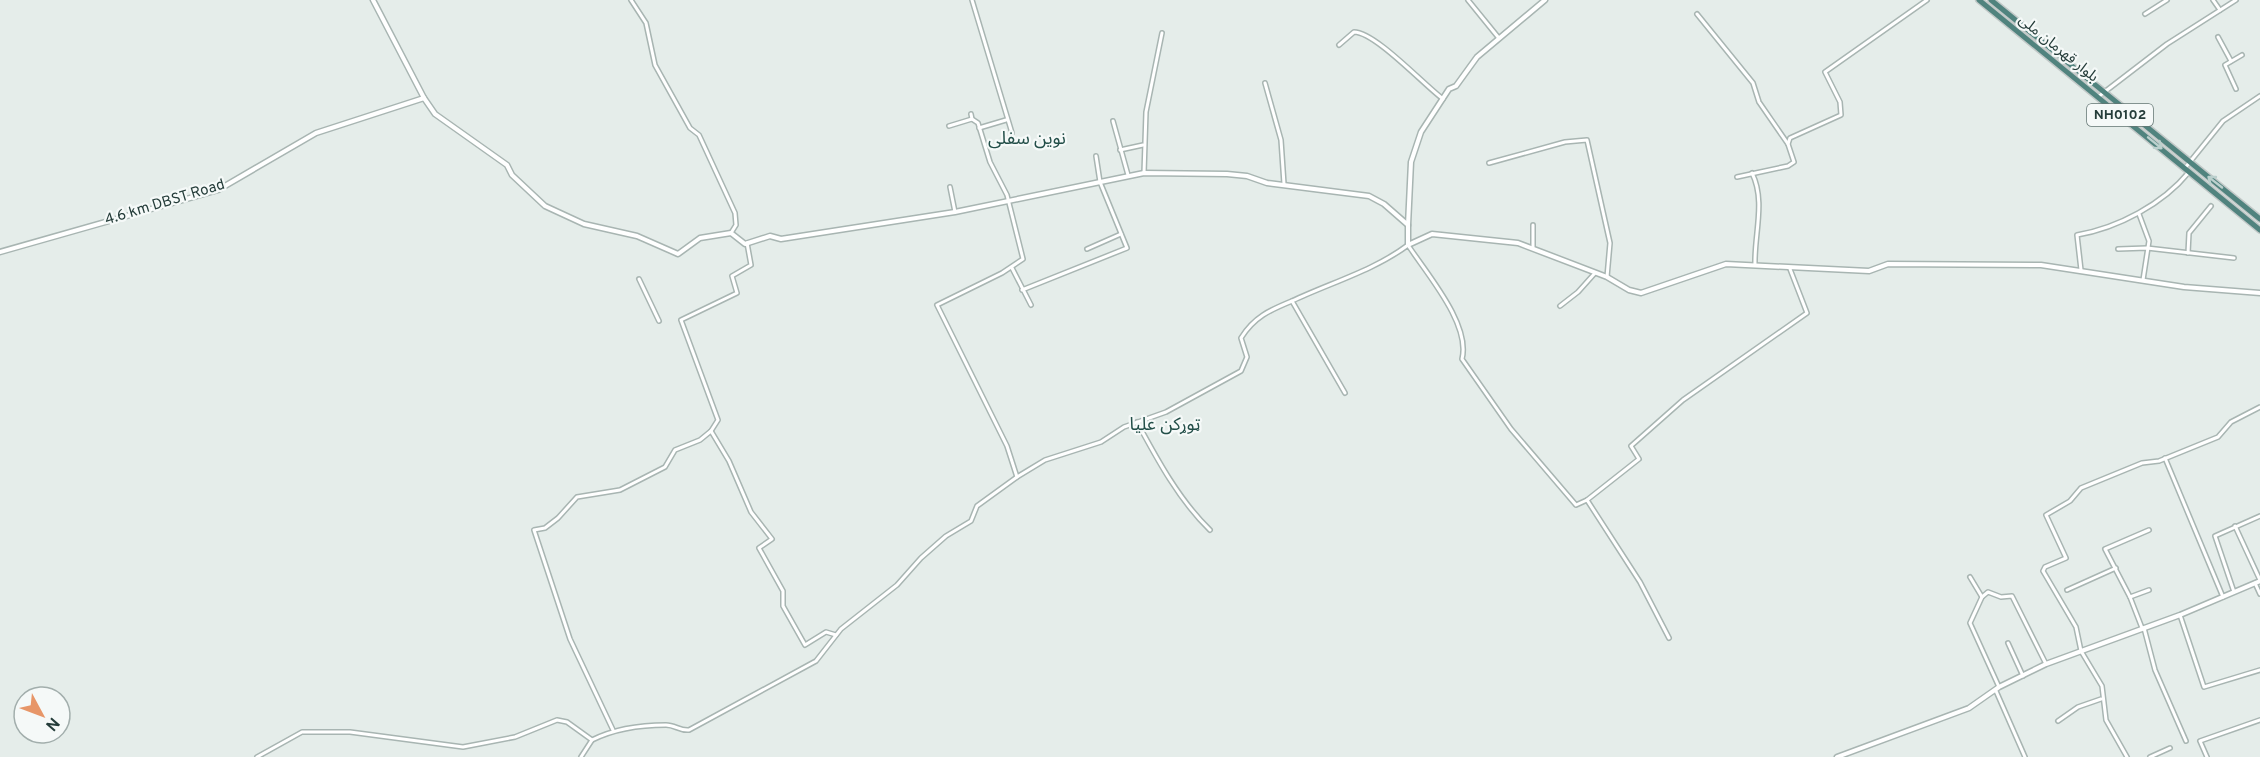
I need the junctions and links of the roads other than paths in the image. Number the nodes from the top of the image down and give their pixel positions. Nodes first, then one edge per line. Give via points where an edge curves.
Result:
1 (373, 0) edge
2 (631, 0) edge
3 (972, 0) edge
4 (1468, 0) edge
5 (1545, 0) edge
6 (1927, 0) edge
7 (1979, 0) edge
8 (1991, 0) edge
9 (2168, 0) edge
10 (2213, 0) edge
11 (2236, 0) edge
12 (2220, 10) junction
13 (1697, 14) dead end
14 (2145, 14) dead end
15 (1162, 33) dead end
16 (1498, 37) junction
17 (2218, 37) dead end
18 (1339, 45) dead end
19 (2242, 55) dead end
20 (2231, 61) junction
21 (1265, 83) dead end
22 (2236, 89) dead end
23 (2104, 92) junction
24 (2260, 96) edge
25 (2098, 97) junction
26 (423, 98) junction
27 (1443, 100) junction
28 (971, 114) dead end
29 (972, 119) junction
30 (1006, 120) junction
31 (1113, 121) dead end
32 (949, 126) dead end
33 (979, 128) junction
34 (1012, 133) dead end
35 (1788, 144) junction
36 (1143, 145) junction
37 (1120, 150) junction
38 (1096, 156) dead end
39 (2190, 162) junction
40 (1489, 163) dead end
41 (2187, 170) junction
42 (1144, 173) junction
43 (1752, 173) junction
44 (1128, 175) junction
45 (1737, 177) dead end
46 (1100, 182) junction
47 (1284, 184) junction
48 (950, 187) dead end
49 (1006, 200) junction
50 (2211, 206) dead end
51 (955, 212) junction
52 (2139, 214) junction
53 (2260, 219) edge
54 (1408, 225) junction
55 (1533, 225) dead end
56 (2260, 230) edge
57 (731, 233) junction
58 (1120, 234) junction
59 (747, 243) junction
60 (1408, 245) junction
61 (1533, 248) junction
62 (2147, 248) junction
63 (1087, 249) dead end
64 (2118, 249) dead end
65 (0, 252) edge
66 (2188, 253) junction
67 (2234, 258) dead end
68 (1756, 267) junction
69 (1012, 268) junction
70 (1790, 269) junction
71 (2081, 270) junction
72 (1595, 273) junction
73 (1607, 277) junction
74 (639, 279) dead end
75 (2143, 280) junction
76 (1022, 290) junction
77 (2260, 293) edge
78 (1292, 301) junction
79 (1031, 305) dead end
80 (1560, 306) dead end
81 (659, 321) dead end
82 (1345, 393) dead end
83 (2260, 407) edge
84 (1137, 422) junction
85 (711, 431) junction
86 (2164, 458) junction
87 (1017, 477) junction
88 (1587, 500) junction
89 (2260, 516) edge
90 (2235, 526) junction
91 (1210, 530) dead end
92 (2149, 530) dead end
93 (2116, 568) junction
94 (1970, 578) dead end
95 (2260, 581) edge
96 (2255, 583) junction
97 (2067, 590) dead end
98 (2149, 590) dead end
99 (2234, 592) junction
100 (2260, 594) edge
101 (1982, 597) junction
102 (2130, 597) junction
103 (2223, 597) junction
104 (2180, 615) junction
105 (2143, 628) junction
106 (836, 635) junction
107 (1669, 638) dead end
108 (2008, 644) dead end
109 (2080, 651) junction
110 (2046, 664) junction
111 (2260, 670) edge
112 (2023, 676) junction
113 (1997, 689) junction
114 (2102, 699) junction
115 (2260, 720) edge
116 (2058, 722) dead end
117 (613, 730) junction
118 (592, 740) junction
119 (2186, 741) dead end
120 (2170, 748) dead end
121 (257, 757) edge
122 (581, 757) edge
123 (1836, 757) edge
124 (2025, 757) edge
125 (2127, 757) edge
126 (2150, 757) edge
127 (2207, 757) edge

1 - 26 street
2 - 57 street via 645,23 655,65 690,128 699,135 735,213 736,225
3 - 30 street
4 - 16 street
5 - 16 street
6 - 35 street via 1825,72 1840,102 1841,115 1790,138
7 - 25 highway, بلوار قهرمان ملی / NH0102
8 - 23 highway, بلوار قهرمان ملی / NH0102
9 - 14 street
10 - 12 street
11 - 12 street
12 - 23 street
13 - 35 street via 1753,83 1759,102
15 - 36 street
16 - 27 street
17 - 20 street
18 - 27 street via 1353,32 1364,33 1394,54
19 - 20 street
20 - 22 street via 2225,67
21 - 47 street via 1281,140
23 - 25 street
23 - 39 highway, بلوار قهرمان ملی / NH0102
24 - 39 street via 2223,120
25 -> 41 highway, بلوار قهرمان ملی / NH0102
26 - 57 street via 435,114 507,165 512,175 545,206 584,224 637,236 678,254 700,238
26 - 65 street, 4.6 km DBST Road via 316,133 218,190
27 - 54 street via 1421,132 1411,162
28 - 29 street
29 - 32 street
29 - 33 street
30 - 33 street
30 - 34 street
31 - 37 street
33 - 49 street
35 - 43 street via 1794,162
36 - 37 street
36 - 42 street
37 - 44 street
38 - 46 street
39 - 41 street
53 -> 39 highway, بلوار قهرمان ملی / NH0102
40 - 73 street via 1565,142 1587,140 1610,243
41 - 52 street via 2177,187
41 - 56 highway, بلوار قهرمان ملی / NH0102
42 - 44 street
42 - 47 street via 1227,174
43 - 45 street
43 - 68 street via 1757,184 1759,218
44 - 46 street
46 - 49 street
46 - 58 street
47 - 54 street via 1369,196
48 - 51 street
49 - 51 street
49 - 69 street via 1023,259
50 - 66 street via 2189,233
51 - 59 street via 781,239 770,236
52 - 62 street
52 - 71 street via 2077,236
54 - 60 street
55 - 61 street
57 - 59 street
58 - 63 street
58 - 76 street via 1127,248
59 - 85 street via 751,265 732,276 736,293 681,320 718,420
60 - 61 street via 1432,234
60 - 78 street via 1391,258
60 - 88 street via 1446,298 1464,350 1462,360 1481,389 1576,505
61 - 72 street
62 - 64 street
62 - 66 street
62 - 75 street
66 - 67 street
68 - 70 street
68 - 73 street via 1726,264 1641,293
69 - 76 street
69 - 87 street via 937,305 1007,446
70 - 71 street via 1869,271 1888,264 2041,265
70 - 88 street via 1807,313 1683,400 1631,446 1639,459
71 - 75 street
72 - 73 street
72 - 80 street
74 - 81 street
75 - 77 street
76 - 79 street
78 - 82 street
78 - 84 street via 1271,308 1246,329 1241,338 1246,357 1241,371 1166,412
83 - 86 street via 2231,422 2218,436
84 - 87 street via 1111,433 1101,442 1045,460
84 - 91 street via 1165,471
85 - 106 street via 751,512 772,539 759,548 783,591 783,606 805,645 826,632
85 - 117 street via 675,450 665,467 620,490 577,497 545,528 534,530 570,639
86 - 103 street
86 - 109 street via 2080,488 2070,501 2046,515 2066,558 2043,571 2076,627
87 - 106 street via 977,506 971,521 946,536 897,585
88 - 107 street via 1640,582
89 - 90 street
90 - 95 street
90 - 99 street via 2215,536
92 - 93 street via 2105,549
93 - 97 street
93 - 102 street
94 - 101 street
95 - 96 street
96 - 99 street
96 - 100 street
98 - 102 street
99 - 103 street
101 - 110 street via 1988,592 2012,596
101 - 113 street via 1970,623
102 - 105 street
103 - 104 street
104 - 105 street
104 - 111 street via 2203,686
105 - 109 street
105 - 119 street
106 - 117 street via 816,661 689,730 669,724
108 - 112 street
109 - 110 street
109 - 114 street via 2102,686
110 - 112 street
112 - 113 street
113 - 123 street via 1969,708
113 - 124 street
114 - 116 street via 2078,707
114 - 125 street via 2106,720
115 - 127 street via 2200,741
117 - 118 street
118 - 121 street via 567,722 557,720 515,737 463,747 350,732 302,732
118 - 122 street
120 - 126 street

